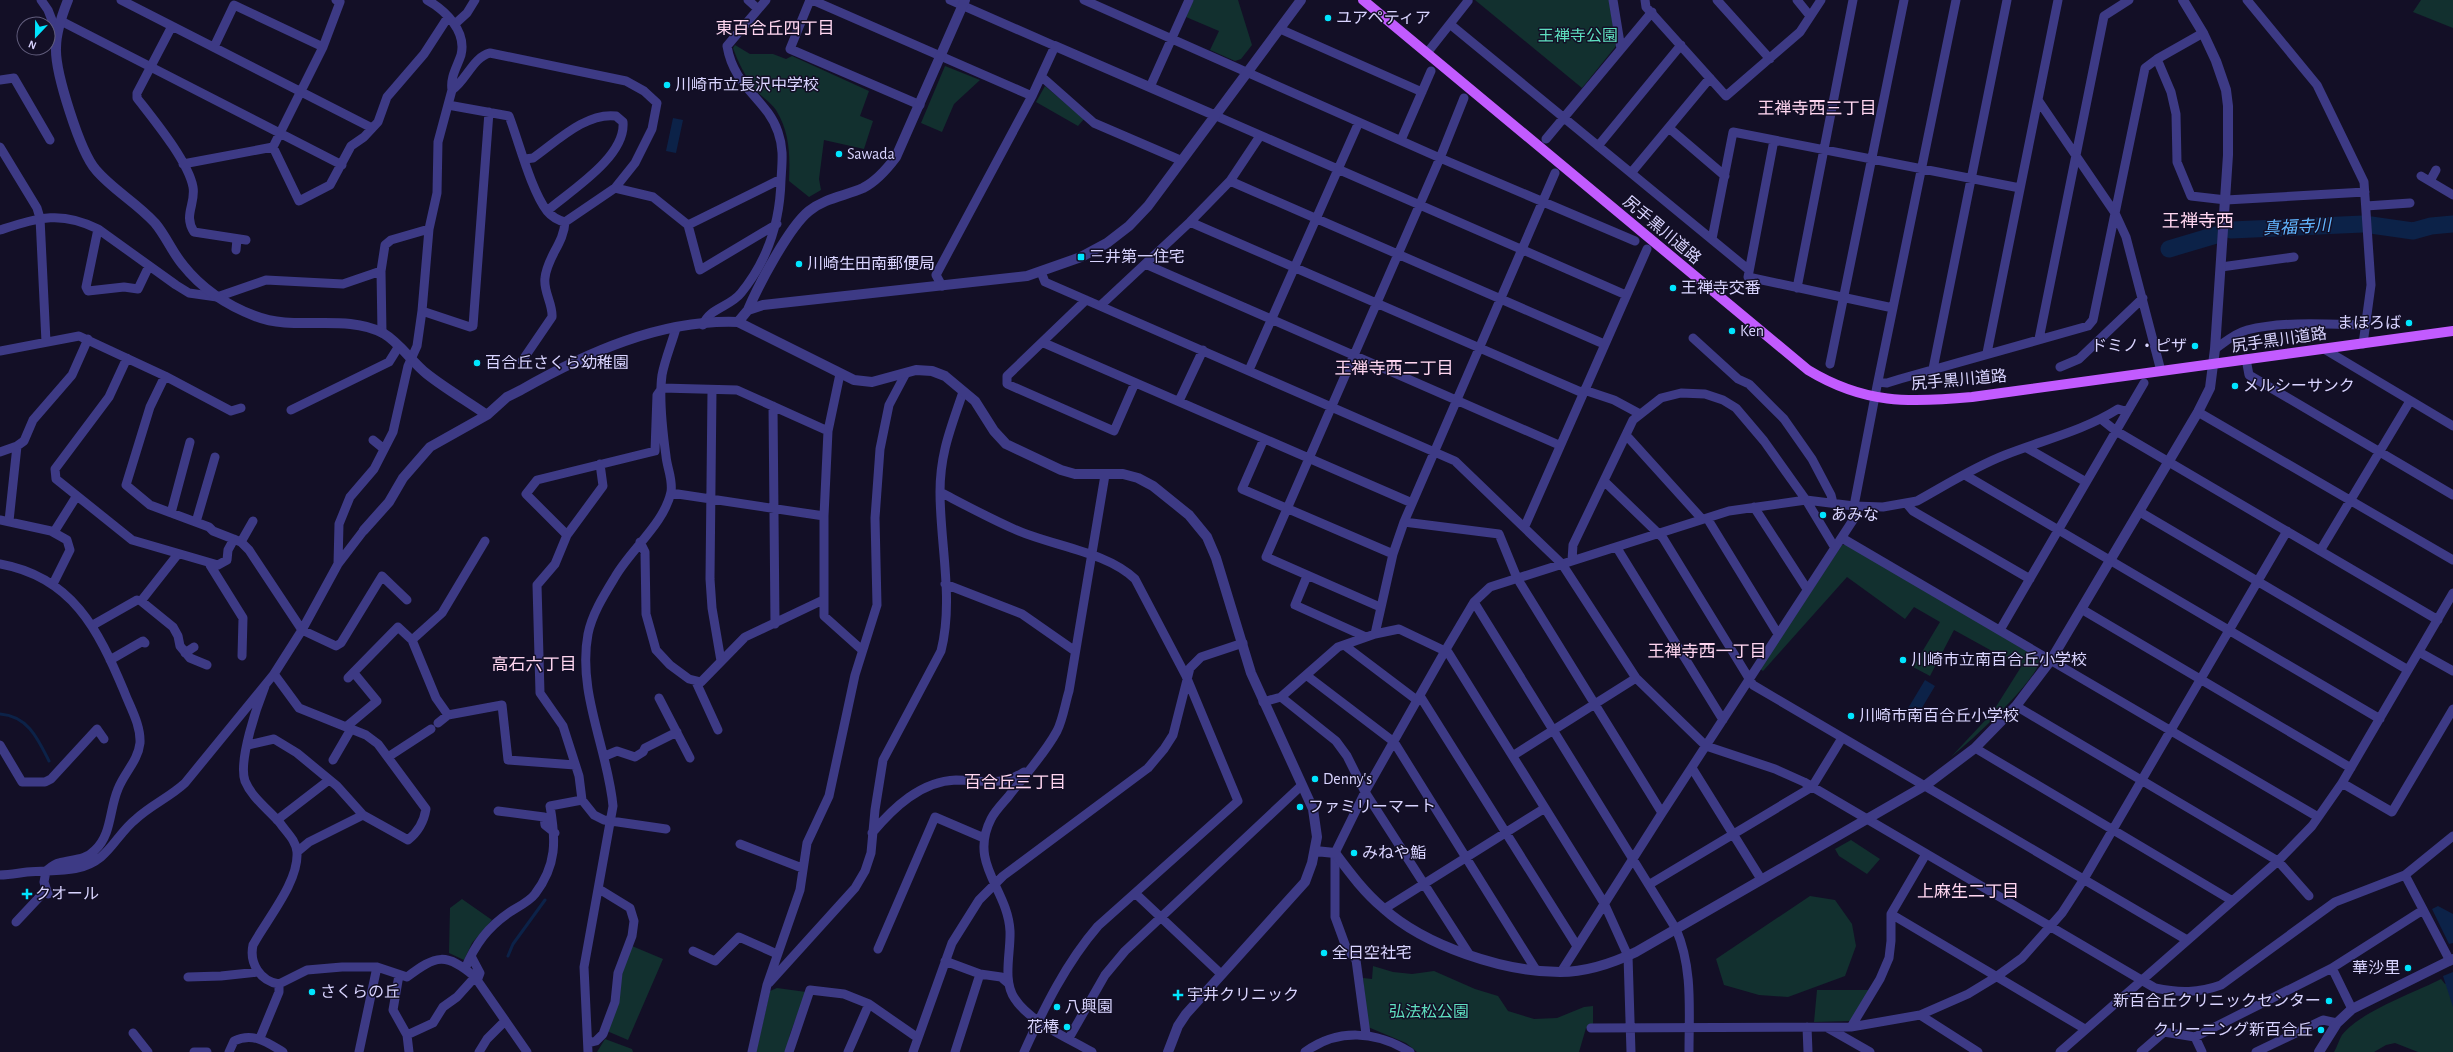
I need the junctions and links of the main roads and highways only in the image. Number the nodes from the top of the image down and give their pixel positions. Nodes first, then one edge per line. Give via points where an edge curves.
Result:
1 (1363, 0) edge
2 (2453, 332) edge

1 - 2 main road, 尻手黒川道路 via 1808,370 1830,383 1855,393 1908,400 1944,400

